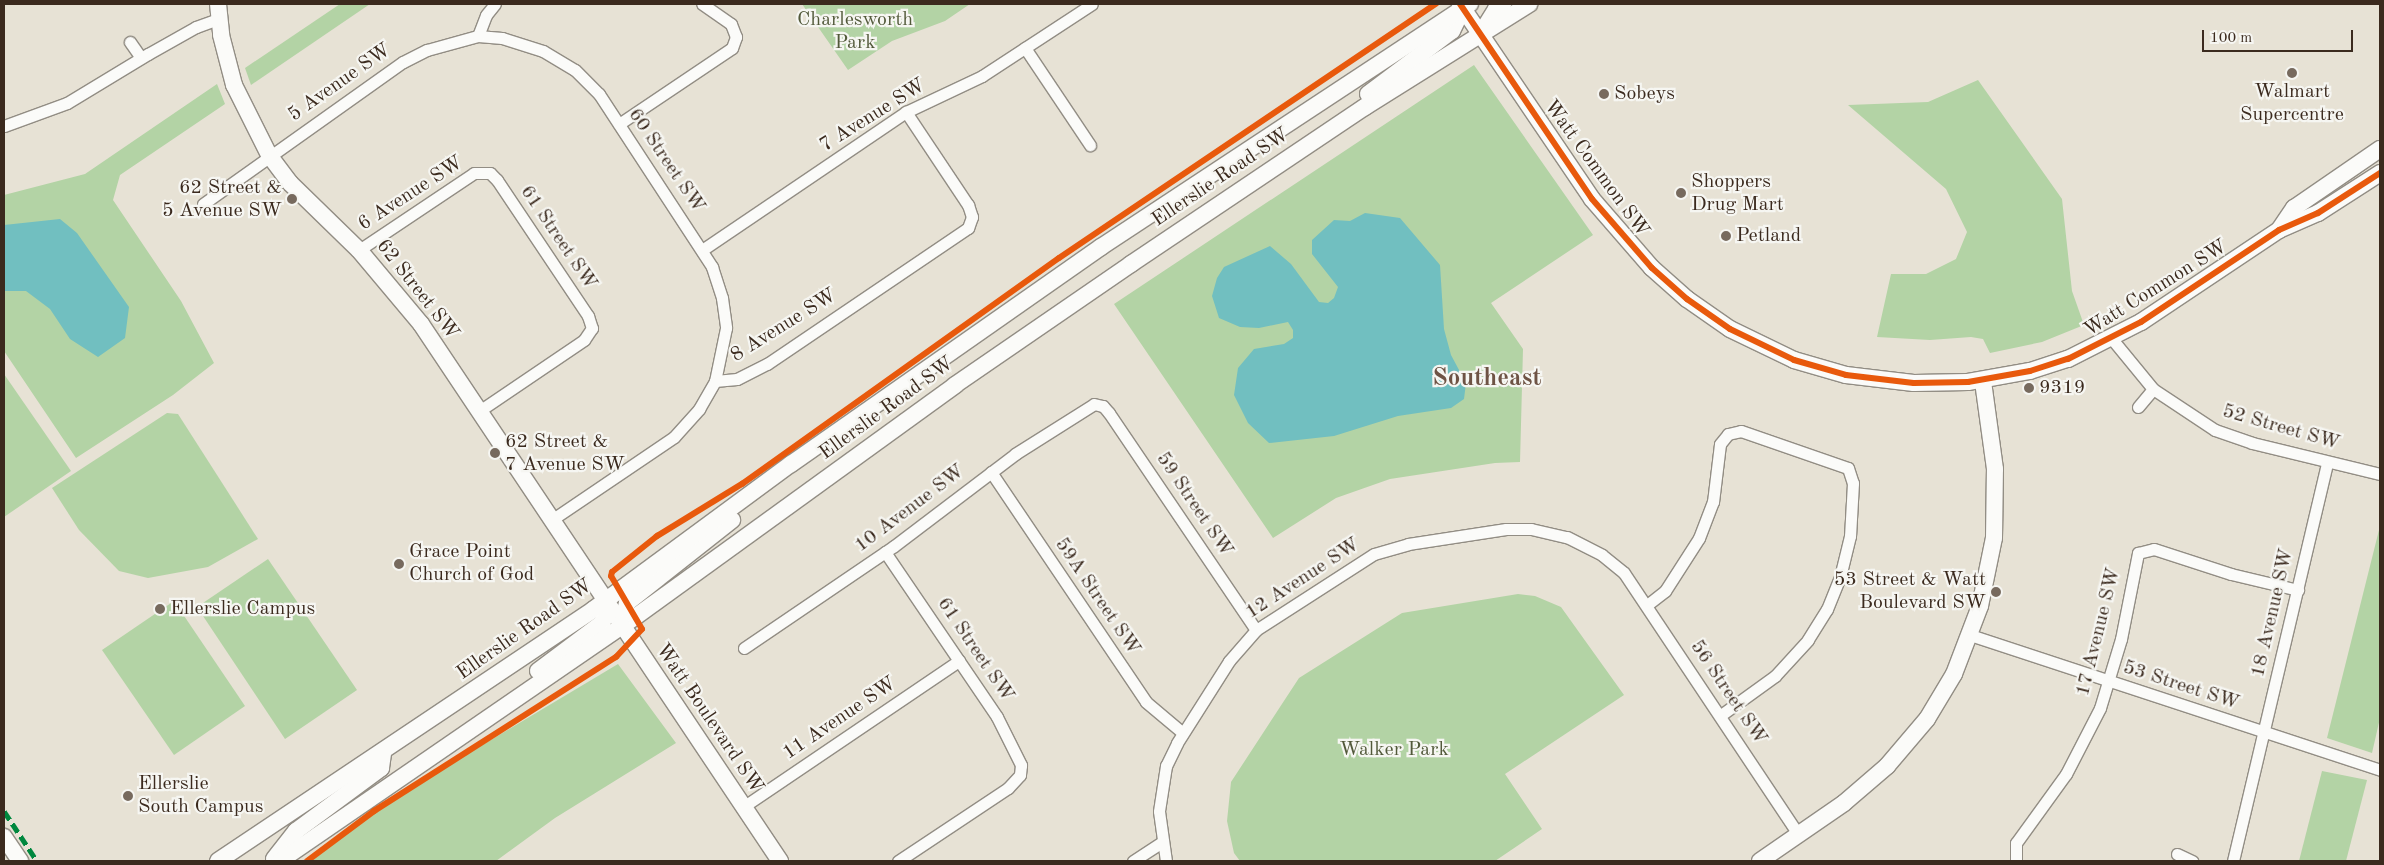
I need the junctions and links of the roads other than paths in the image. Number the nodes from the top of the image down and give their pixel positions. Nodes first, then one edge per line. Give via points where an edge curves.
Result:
1 (495, 4) edge
2 (702, 4) edge
3 (1092, 4) edge
4 (1502, 4) edge
5 (1529, 4) edge
6 (1464, 5) edge
7 (218, 12) edge
8 (1480, 34) junction
9 (478, 36) junction
10 (130, 42) dead end
11 (1025, 48) junction
12 (141, 58) junction
13 (906, 112) junction
14 (619, 124) junction
15 (4, 126) edge
16 (1314, 141) junction
17 (1090, 145) dead end
18 (2380, 149) edge
19 (270, 155) junction
20 (485, 172) joint
21 (2380, 173) edge
22 (203, 204) dead end
23 (2279, 230) junction
24 (359, 250) junction
25 (702, 250) junction
26 (2112, 339) junction
27 (1983, 380) junction
28 (716, 381) junction
29 (2153, 389) junction
30 (1098, 404) joint
31 (2138, 406) dead end
32 (479, 410) junction
33 (2328, 462) junction
34 (791, 464) junction
35 (991, 472) junction
36 (2380, 473) edge
37 (553, 519) junction
38 (885, 552) junction
39 (1624, 574) joint
40 (2298, 590) junction
41 (607, 599) junction
42 (1647, 605) junction
43 (622, 626) junction
44 (1256, 630) junction
45 (1970, 635) junction
46 (744, 648) dead end
47 (959, 661) junction
48 (2109, 682) junction
49 (1721, 715) junction
50 (487, 718) junction
51 (1183, 733) junction
52 (2263, 733) junction
53 (384, 753) junction
54 (2380, 770) edge
55 (400, 777) junction
56 (743, 807) junction
57 (276, 824) junction
58 (1800, 835) junction
59 (4, 837) edge
60 (1162, 842) junction
61 (2177, 854) dead end
62 (2015, 856) edge
63 (20, 861) edge
64 (218, 861) edge
65 (234, 861) edge
66 (272, 861) edge
67 (280, 861) edge
68 (780, 861) edge
69 (898, 861) edge
70 (1133, 861) edge
71 (1166, 861) edge
72 (1760, 861) edge
73 (2192, 861) edge
74 (2233, 861) edge

1 - 9 street via 486,15
2 - 14 street via 731,24 736,37 728,51
3 - 11 street, 7 Avenue SW
4 - 8 main road
5 - 8 main road, Ellerslie Road SW
6 - 8 main road, Watt Common SW
6 - 16 main road via 1452,31 1353,105
6 - 34 main road, Ellerslie Road SW via 1101,247
7 - 12 street
7 - 19 main road, 62 Street SW via 234,85
8 - 16 main road, Ellerslie Road SW
8 - 27 main road, Watt Common SW via 1608,221 1668,283 1708,315 1774,352 1846,375 1914,383
9 - 14 street, 60 Street SW via 521,43 562,61 588,83
9 - 19 street, 5 Avenue SW via 415,55
10 - 12 street
11 - 13 street, 7 Avenue SW via 977,79
11 - 17 street
12 - 15 street via 67,103
13 - 25 street, 7 Avenue SW
13 - 28 street, 8 Avenue SW via 968,205 972,220 964,231 767,364 737,379
14 - 25 street, 60 Street SW
16 - 43 main road, Ellerslie Road SW via 956,385
18 - 23 main road, Watt Common SW via 2294,208
19 - 22 street, 5 Avenue SW
19 - 24 main road, 62 Street SW via 290,183
20 - 24 street, 6 Avenue SW via 474,173
20 - 32 street, 61 Street SW via 494,176 519,212 588,316 591,330 584,340
21 - 23 main road, Watt Common SW via 2318,214
23 - 26 main road, Watt Common SW
24 - 32 main road, 62 Street SW via 399,295
25 - 28 street, 60 Street SW via 717,280 725,312 724,344
26 - 27 main road, Watt Common SW via 2050,365
26 - 29 street, 52 Street SW
27 - 45 main road via 1993,450 1995,509 1988,578
28 - 37 street, 8 Avenue SW via 699,409 678,433
29 - 31 street
29 - 33 street, 52 Street SW via 2215,430
30 - 35 street, 10 Avenue SW via 1086,406
30 - 44 street, 59 Street SW via 1109,413
32 - 37 main road, 62 Street SW
33 - 36 street, 52 Street SW
33 - 40 street, 18 Avenue SW
34 - 41 main road, Ellerslie Road SW
34 - 43 main road via 730,522 627,603
35 - 38 street, 10 Avenue SW
35 - 51 street, 59A Street SW via 1146,702
37 - 41 main road, 62 Street SW
38 - 46 street, 10 Avenue SW
38 - 47 street, 61 Street SW
39 - 42 street, 56 Street SW
39 - 44 street, 12 Avenue SW via 1597,552 1567,537 1531,529 1492,530 1408,544 1374,554
40 - 48 street, 17 Avenue SW via 2231,574 2154,549 2142,551 2135,561 2131,595
40 - 52 street, 18 Avenue SW
41 - 43 main road, Watt Boulevard SW
41 - 50 main road via 608,611 602,623 529,678
41 - 53 main road, Ellerslie Road SW
42 - 49 street, 56 Street SW
42 - 49 street via 1665,590 1699,538 1713,502 1720,444 1728,434 1741,431 1848,468 1853,483 1850,536 1840,577 1827,609 1808,640 1781,671
43 - 50 main road, Ellerslie Road SW
43 - 56 main road, Watt Boulevard SW
44 - 51 street, 12 Avenue SW via 1229,661
45 - 48 street, 53 Street SW
45 - 58 main road via 1944,693 1909,742 1868,784
47 - 56 street, 11 Avenue SW
47 - 69 street, 61 Street SW via 1005,729 1022,765 1020,775 1008,788
48 - 52 street, 53 Street SW
48 - 62 street, 17 Avenue SW via 2079,751
49 - 58 street, 56 Street SW
50 - 55 main road, Ellerslie Road SW
51 - 60 street, 12 Avenue SW via 1162,780 1159,811
52 - 54 street, 53 Street SW
52 - 74 street, 18 Avenue SW
53 - 55 main road
53 - 57 main road, Ellerslie Road SW
53 - 66 main road via 381,768 296,831
55 - 67 main road, Ellerslie Road SW
56 - 68 main road, Watt Boulevard SW
57 - 64 main road, Ellerslie Road SW
57 - 65 main road
58 - 72 main road
59 - 63 main road
60 - 70 street
60 - 71 street
61 - 73 street

